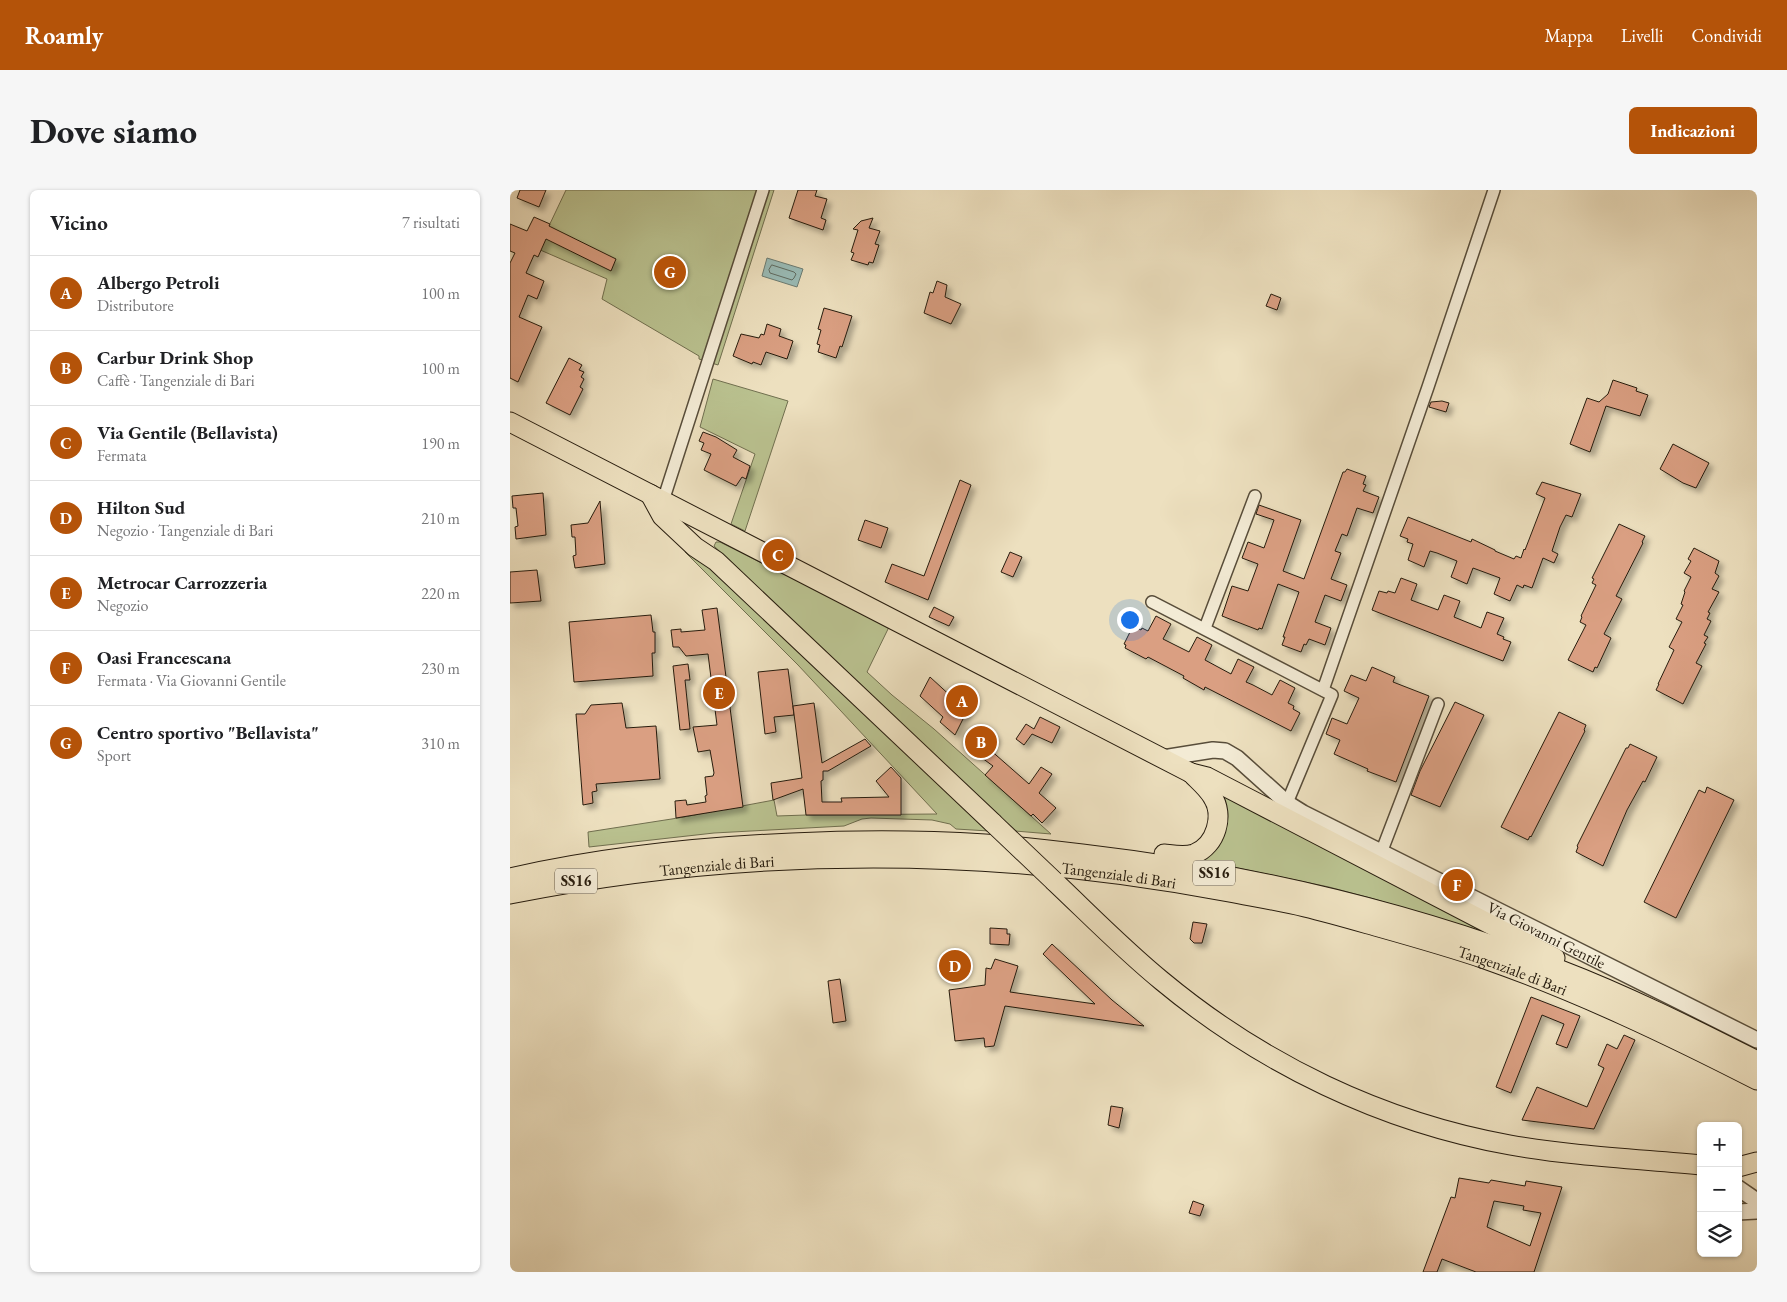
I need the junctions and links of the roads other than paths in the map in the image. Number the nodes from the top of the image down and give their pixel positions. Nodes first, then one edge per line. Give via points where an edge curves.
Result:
1 (762, 190) edge
2 (1494, 190) edge
3 (510, 422) edge
4 (1255, 496) dead end
5 (656, 497) junction
6 (710, 526) junction
7 (716, 562) junction
8 (1152, 602) dead end
9 (1205, 628) junction
10 (1323, 690) junction
11 (1438, 704) dead end
12 (1213, 750) junction
13 (1162, 758) junction
14 (1191, 773) junction
15 (1287, 803) junction
16 (1056, 851) junction
17 (1381, 853) junction
18 (510, 878) edge
19 (510, 894) edge
20 (1630, 999) junction
21 (1677, 1039) junction
22 (1757, 1040) edge
23 (1757, 1061) edge
24 (1757, 1080) edge
25 (1757, 1090) edge
26 (1757, 1162) edge
27 (1697, 1165) edge
28 (1742, 1166) edge
29 (1742, 1174) edge
30 (1757, 1175) edge
31 (1742, 1191) edge
32 (1757, 1201) edge
33 (1757, 1211) edge
34 (1742, 1212) edge

1 - 5 street
2 - 10 street
3 - 5 main road
4 - 9 street
5 - 6 main road
5 - 7 main road via 662,516
6 - 7 main road via 706,535 708,547
6 - 13 main road
7 - 27 main road, bridge via 1161,981 1253,1047 1342,1093 1442,1129 1556,1152
8 - 9 street
9 - 10 street
10 - 15 street via 1332,695
11 - 17 street
12 - 13 street
12 - 14 street
12 - 15 street, Via Giovanni Gentile via 1225,751 1238,758
13 - 14 main road
14 - 16 main road via 1213,796 1218,811 1217,828 1204,850 1181,856 1119,848
14 - 20 main road via 1207,777
15 - 17 street, Via Giovanni Gentile
16 - 18 main road, Tangenziale di Bari / SS16 via 906,841 767,844 639,855
16 - 20 main road, Tangenziale di Bari / SS16 via 1222,874 1392,914 1560,969
17 - 22 street, Via Giovanni Gentile
19 - 21 main road, Tangenziale di Bari / SS16 via 642,871 843,857 987,860 1146,877 1307,907 1484,959 1563,988
20 - 23 main road, Tangenziale di Bari / SS16
21 - 24 main road, Tangenziale di Bari / SS16
21 - 25 main road via 1693,1058
26 - 28 main road
29 - 30 main road
31 - 32 street
33 - 34 street

